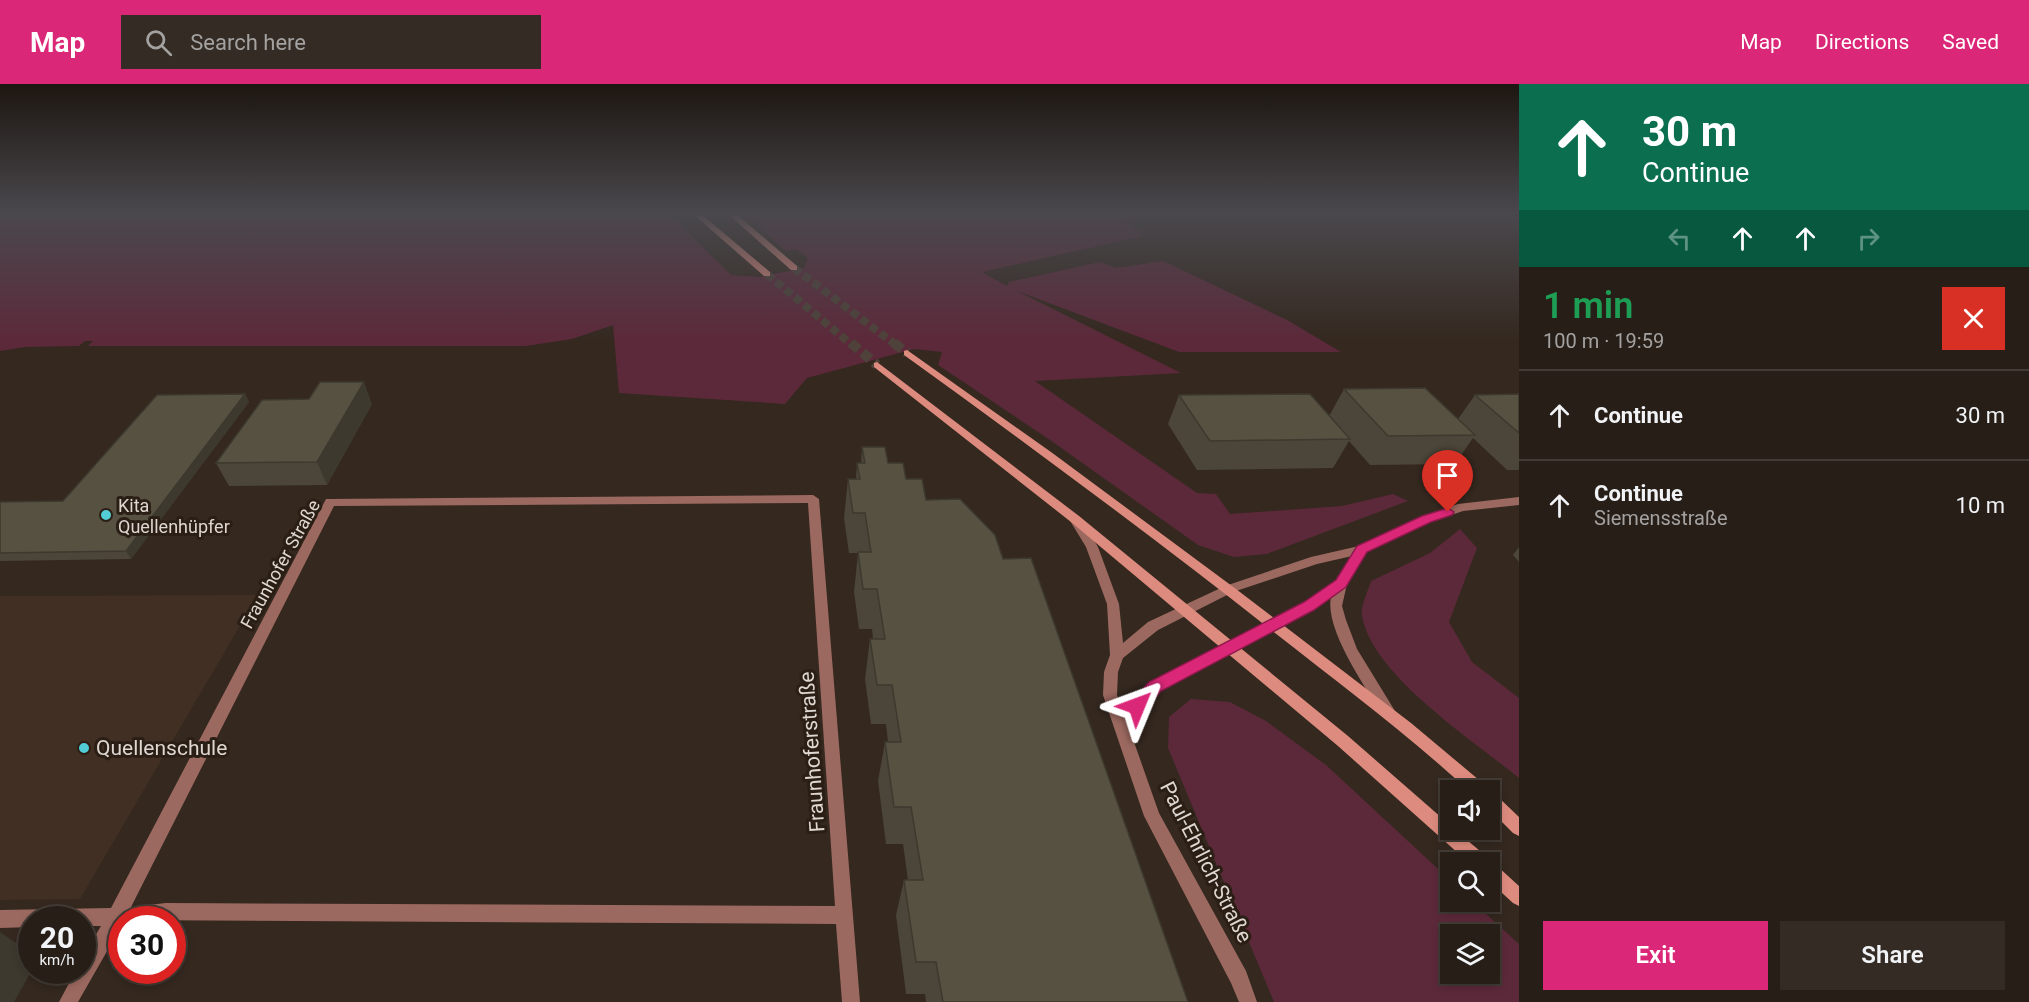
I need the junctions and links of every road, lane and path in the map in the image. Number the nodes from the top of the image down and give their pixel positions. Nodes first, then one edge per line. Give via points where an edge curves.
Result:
1 (745, 256) edge
2 (780, 256) edge
3 (794, 268) tunnel mouth
4 (767, 274) tunnel mouth
5 (907, 353) tunnel mouth
6 (877, 365) tunnel mouth
7 (813, 499) joint
8 (1519, 501) edge
9 (1075, 519) junction
10 (1362, 549) junction
11 (1341, 584) junction
12 (1229, 589) junction
13 (1183, 611) junction
14 (1274, 624) junction
15 (1230, 648) junction
16 (1117, 655) junction
17 (1393, 718) junction
18 (1127, 741) junction
19 (1467, 780) edge
20 (1500, 810) edge
21 (1519, 828) edge
22 (1469, 852) edge
23 (1500, 880) edge
24 (1519, 897) edge
25 (122, 906) edge
26 (186, 912) edge
27 (845, 915) junction
28 (108, 917) edge
29 (0, 919) edge
30 (108, 931) edge
31 (68, 1002) edge
32 (851, 1002) edge
33 (1248, 1002) edge

1 - 4 main road
2 - 3 main road
5 - 12 main road
6 - 9 main road
7 - 25 street, Fraunhofer Straße via 330,502
7 - 27 street, Fraunhoferstraße
8 - 10 street via 1462,507
9 - 13 main road
9 - 16 street, Paul-Ehrlich-Straße via 1092,547 1108,588
10 - 11 street
10 - 12 street via 1304,563
11 - 14 street
11 - 17 street via 1336,605 1344,631
12 - 13 street
12 - 14 main road
13 - 15 main road
13 - 16 street via 1154,626
14 - 15 street
14 - 17 main road
15 - 18 street via 1155,687 1137,706
15 - 22 main road
16 - 18 street, Paul-Ehrlich-Straße via 1110,695
17 - 19 main road
18 - 33 street, Paul-Ehrlich-Straße via 1152,816 1239,978
20 - 21 main road
23 - 24 main road
26 - 27 street
27 - 32 street, Fraunhoferstraße
28 - 29 street
30 - 31 street, Fraunhofer Straße

